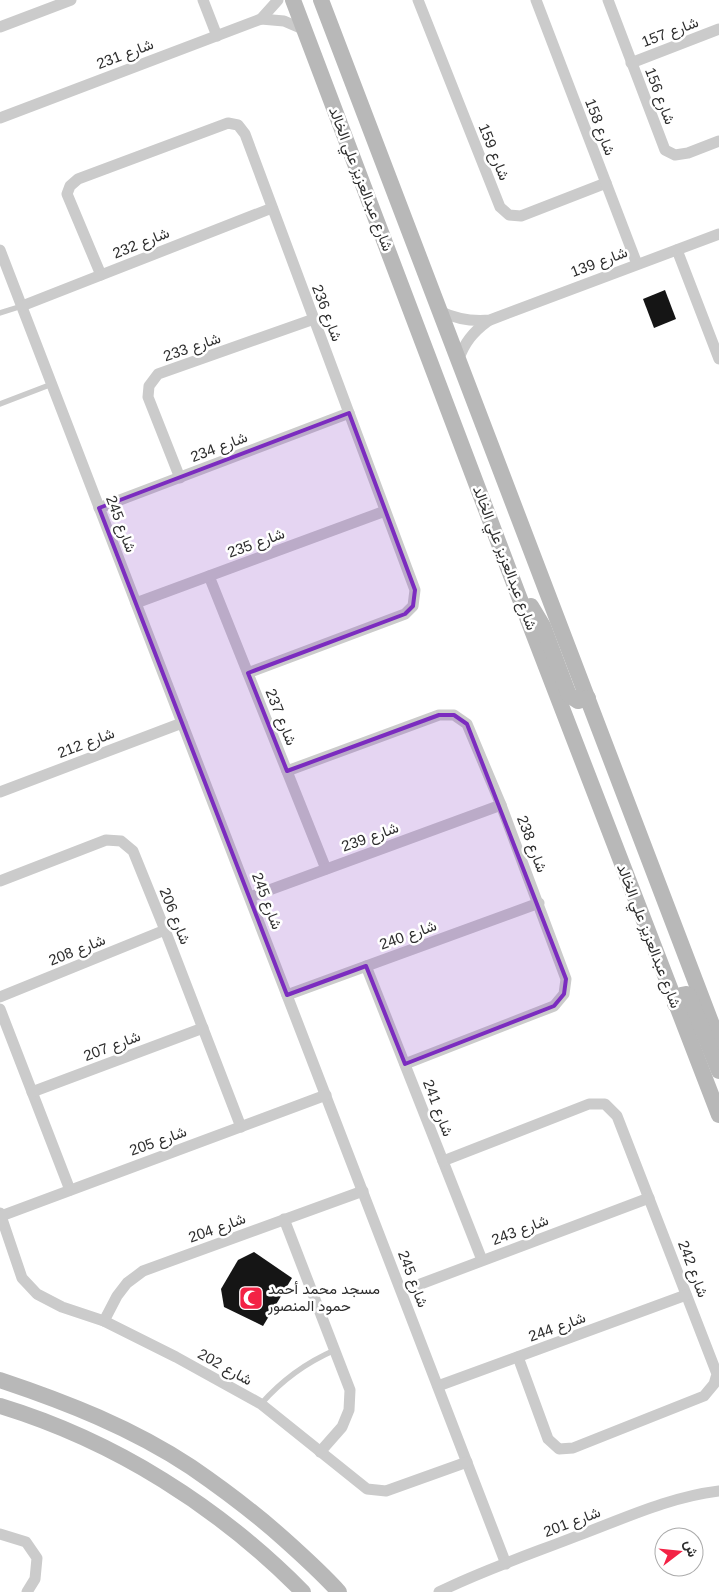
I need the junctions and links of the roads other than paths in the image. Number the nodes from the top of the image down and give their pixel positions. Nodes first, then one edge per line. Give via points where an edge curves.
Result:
1 (71, 0) edge
2 (203, 0) edge
3 (278, 0) edge
4 (293, 0) edge
5 (321, 0) edge
6 (418, 0) edge
7 (536, 0) edge
8 (608, 0) edge
9 (261, 19) junction
10 (0, 27) edge
11 (719, 29) edge
12 (305, 30) junction
13 (217, 36) junction
14 (631, 63) junction
15 (0, 118) edge
16 (719, 141) edge
17 (380, 155) junction
18 (356, 165) junction
19 (388, 178) junction
20 (606, 183) junction
21 (364, 187) junction
22 (272, 208) junction
23 (719, 234) edge
24 (0, 250) edge
25 (677, 250) junction
26 (637, 264) junction
27 (101, 275) junction
28 (22, 306) junction
29 (439, 311) junction
30 (0, 313) edge
31 (314, 319) junction
32 (490, 320) junction
33 (719, 359) edge
34 (458, 361) junction
35 (52, 384) junction
36 (0, 404) edge
37 (349, 413) junction
38 (180, 478) junction
39 (99, 508) junction
40 (386, 511) junction
41 (209, 576) junction
42 (518, 594) junction
43 (136, 603) junction
44 (248, 673) junction
45 (588, 698) junction
46 (182, 723) junction
47 (287, 771) junction
48 (0, 792) edge
49 (501, 805) junction
50 (326, 869) junction
51 (0, 880) edge
52 (250, 897) junction
53 (539, 903) junction
54 (165, 930) junction
55 (366, 966) junction
56 (287, 995) junction
57 (0, 997) edge
58 (676, 1004) junction
59 (0, 1009) edge
60 (203, 1028) junction
61 (719, 1043) edge
62 (405, 1064) junction
63 (719, 1071) edge
64 (32, 1092) junction
65 (326, 1095) junction
66 (719, 1114) edge
67 (241, 1127) junction
68 (443, 1161) junction
69 (70, 1190) junction
70 (363, 1191) junction
71 (649, 1198) junction
72 (1, 1215) edge
73 (284, 1219) junction
74 (482, 1260) junction
75 (402, 1292) junction
76 (686, 1295) junction
77 (104, 1320) junction
78 (335, 1350) junction
79 (518, 1357) junction
80 (0, 1380) edge
81 (438, 1386) junction
82 (261, 1404) junction
83 (0, 1406) edge
84 (320, 1452) junction
85 (467, 1462) junction
86 (719, 1491) edge
87 (0, 1534) edge
88 (506, 1564) junction
89 (27, 1592) edge
90 (303, 1592) edge
91 (339, 1592) edge
92 (439, 1592) edge

1 - 10 street
2 - 13 street
3 - 9 street, شارع 231
4 - 12 street, شارع عبدالعزيز علي الخالد
5 - 17 street, شارع عبدالعزيز علي الخالد
6 - 20 street, شارع 159 via 500,207 509,215 521,216
7 - 20 street, شارع 158
8 - 14 street, شارع 156
9 - 12 street, شارع 231 via 284,21
9 - 13 street, شارع 231
11 - 14 street, شارع 157
12 - 18 street, شارع عبدالعزيز علي الخالد
13 - 15 street, شارع 231
14 - 16 street, شارع 156 via 665,150 675,154 688,153
17 - 18 street via 370,164
17 - 19 street, شارع عبدالعزيز علي الخالد
18 - 21 street, شارع عبدالعزيز علي الخالد
19 - 21 street via 376,178
19 - 29 street, شارع عبدالعزيز علي الخالد
20 - 26 street, شارع 158
21 - 42 street, شارع عبدالعزيز علي الخالد
22 - 27 street, شارع 232
22 - 27 street, شارع 236 via 245,134 238,125 228,123 78,179 67,194
22 - 31 street, شارع 236
23 - 25 street, شارع 139
24 - 28 street, شارع 245
25 - 26 street, شارع 139
25 - 33 street
26 - 32 street, شارع 139
27 - 28 street, شارع 232
28 - 30 lane
28 - 35 street, شارع 245
29 - 32 street, شارع 139 via 469,321
29 - 34 street, شارع عبدالعزيز علي الخالد
31 - 37 street, شارع 236
31 - 38 street, شارع 233 via 158,374 149,386 148,397
32 - 34 street, شارع 139 via 470,337
34 - 45 street, شارع عبدالعزيز علي الخالد
35 - 36 lane
35 - 39 street, شارع 245
37 - 38 street, شارع 234
37 - 40 street, شارع 236
38 - 39 street, شارع 234
39 - 43 street, شارع 245
40 - 41 street, شارع 235
40 - 44 street, شارع 236 via 415,590 413,606 404,614
41 - 43 street, شارع 235
41 - 44 street, شارع 237
42 - 45 street via 543,626 569,695 578,701
42 - 58 street, شارع عبدالعزيز علي الخالد
43 - 46 street, شارع 245
44 - 47 street, شارع 237
45 - 61 street, شارع عبدالعزيز علي الخالد
46 - 48 street, شارع 212
46 - 52 street, شارع 245
47 - 49 street, شارع 238 via 439,715 454,715 467,724
47 - 50 street, شارع 237
49 - 50 street, شارع 239
49 - 53 street, شارع 238
50 - 52 street, شارع 239
51 - 54 street, شارع 206 via 106,840 121,841 133,851
52 - 56 street, شارع 245
53 - 55 street, شارع 240
53 - 62 street, شارع 238 via 566,979 564,994 554,1006
54 - 57 street, شارع 208
54 - 60 street, شارع 206
55 - 56 street, شارع 240
55 - 62 street, شارع 241
56 - 65 street, شارع 245
58 - 63 street via 680,995 689,996
58 - 66 street, شارع عبدالعزيز علي الخالد
59 - 64 street
60 - 64 street, شارع 207
60 - 67 street, شارع 206
62 - 68 street, شارع 241
64 - 69 street
65 - 67 street, شارع 205
65 - 70 street, شارع 245
67 - 69 street, شارع 205
68 - 71 street, شارع 242 via 589,1104 605,1104 617,1116
68 - 74 street, شارع 241
69 - 72 street, شارع 205
70 - 73 street, شارع 204
70 - 75 street, شارع 245
71 - 74 street, شارع 243
71 - 76 street, شارع 242
72 - 77 street, شارع 202 via 22,1278 37,1294 62,1308
73 - 77 street, شارع 204 via 143,1271 127,1283
73 - 78 street
74 - 75 street, شارع 243
75 - 81 street, شارع 245
76 - 79 street, شارع 244
76 - 79 street, شارع 242 via 717,1374 714,1384 704,1396 573,1448 559,1449 548,1439
77 - 82 street, شارع 202
78 - 82 lane via 294,1372
78 - 84 street via 350,1390 349,1410 342,1427
79 - 81 street, شارع 244
80 - 91 street via 96,1416 190,1466 266,1523
81 - 85 street, شارع 245
82 - 84 street, شارع 202
83 - 90 street via 64,1429 124,1457 184,1493 270,1560
84 - 85 street, شارع 202 via 367,1489 386,1491
85 - 88 street, شارع 245
86 - 88 street, شارع 201 via 666,1502
87 - 89 street via 26,1542 37,1558 35,1579
88 - 92 street, شارع 201

